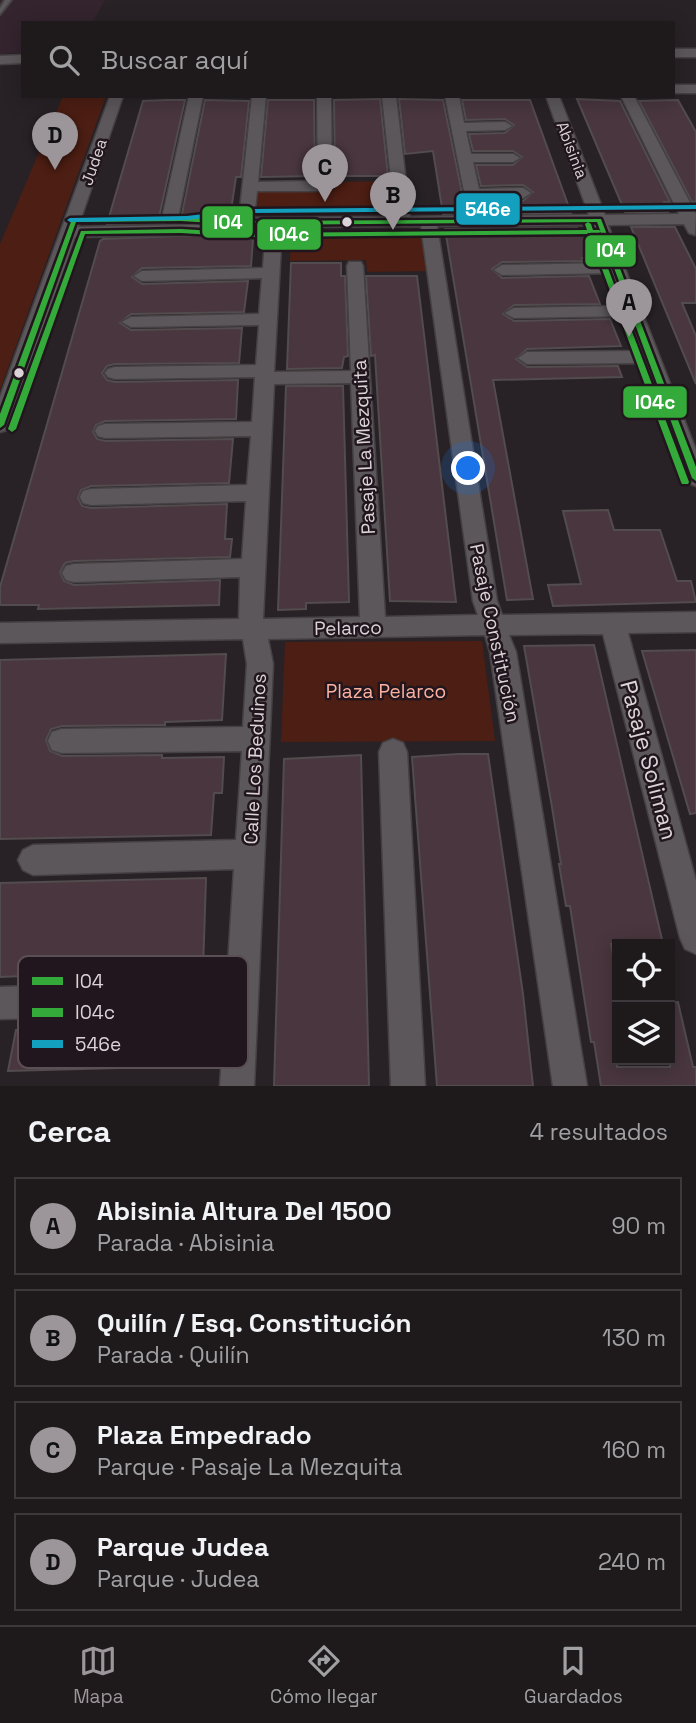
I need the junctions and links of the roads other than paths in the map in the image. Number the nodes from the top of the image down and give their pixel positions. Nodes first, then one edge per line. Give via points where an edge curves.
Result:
1 (8, 0) edge
2 (0, 12) edge
3 (675, 53) edge
4 (696, 53) edge
5 (0, 60) edge
6 (21, 60) edge
7 (685, 89) edge
8 (116, 98) edge
9 (196, 98) edge
10 (259, 98) edge
11 (324, 98) edge
12 (389, 98) edge
13 (452, 98) edge
14 (553, 98) edge
15 (628, 98) edge
16 (696, 107) edge
17 (505, 126) dead end
18 (458, 127) junction
19 (465, 158) junction
20 (513, 158) dead end
21 (250, 187) junction
22 (523, 193) dead end
23 (472, 194) junction
24 (170, 218) junction
25 (599, 220) junction
26 (428, 221) junction
27 (478, 221) junction
28 (403, 222) junction
29 (246, 223) junction
30 (274, 223) junction
31 (694, 223) edge
32 (72, 226) junction
33 (355, 266) dead end
34 (617, 268) junction
35 (502, 270) dead end
36 (271, 274) junction
37 (142, 276) dead end
38 (633, 311) junction
39 (514, 313) dead end
40 (268, 319) junction
41 (131, 322) dead end
42 (650, 357) junction
43 (527, 359) dead end
44 (115, 373) dead end
45 (265, 374) junction
46 (360, 377) junction
47 (0, 425) edge
48 (261, 429) junction
49 (105, 431) dead end
50 (696, 478) edge
51 (257, 493) junction
52 (91, 497) dead end
53 (253, 568) junction
54 (74, 573) dead end
55 (696, 622) edge
56 (614, 624) junction
57 (493, 625) junction
58 (373, 627) junction
59 (253, 629) junction
60 (0, 633) edge
61 (256, 739) junction
62 (62, 741) dead end
63 (393, 752) dead end
64 (250, 854) junction
65 (33, 860) dead end
66 (696, 937) edge
67 (244, 956) edge
68 (18, 1002) edge
69 (0, 1003) edge
70 (238, 1068) edge
71 (237, 1086) edge
72 (408, 1086) edge
73 (570, 1086) edge

1 - 2 lane
3 - 4 street
5 - 6 street
7 - 16 street
8 - 32 street, Judea
9 - 24 street
10 - 21 street
11 - 21 street via 325,183
12 - 28 street
13 - 18 street
14 - 25 street, Abisinia
15 - 31 street
17 - 18 street
18 - 19 street
19 - 20 street
19 - 23 street
21 - 29 street
22 - 23 street
23 - 27 street
24 - 29 street
24 - 32 street
25 - 27 street
25 - 31 street
25 - 34 street, Abisinia
26 - 27 street
26 - 28 street
26 - 57 street, Pasaje Constitución via 485,601
28 - 30 street
29 - 30 street
29 - 32 street via 188,230
30 - 36 street, Calle Los Beduinos
32 - 47 street, Judea
33 - 46 street, Pasaje La Mezquita
34 - 35 street
34 - 38 street, Abisinia
36 - 37 street
36 - 40 street, Calle Los Beduinos
38 - 39 street
38 - 42 street, Abisinia
40 - 41 street
40 - 45 street, Calle Los Beduinos
42 - 43 street
42 - 50 street, Abisinia
44 - 45 street
45 - 46 street
45 - 48 street, Calle Los Beduinos
46 - 58 street, Pasaje La Mezquita
48 - 49 street
48 - 51 street, Calle Los Beduinos
51 - 52 street
51 - 53 street, Calle Los Beduinos
53 - 54 street
53 - 59 street, Calle Los Beduinos
55 - 56 street, Pelarco
56 - 57 street, Pelarco
56 - 66 street, Pasaje Soliman
57 - 58 street, Pelarco
57 - 73 street, Pasaje Constitución via 503,652
58 - 59 street, Pelarco
59 - 60 street, Pelarco
59 - 61 street, Calle Los Beduinos via 260,664
61 - 62 street
61 - 64 street, Calle Los Beduinos
63 - 72 street
64 - 65 street
64 - 67 street, Calle Los Beduinos
68 - 69 street
70 - 71 street, Calle Los Beduinos

